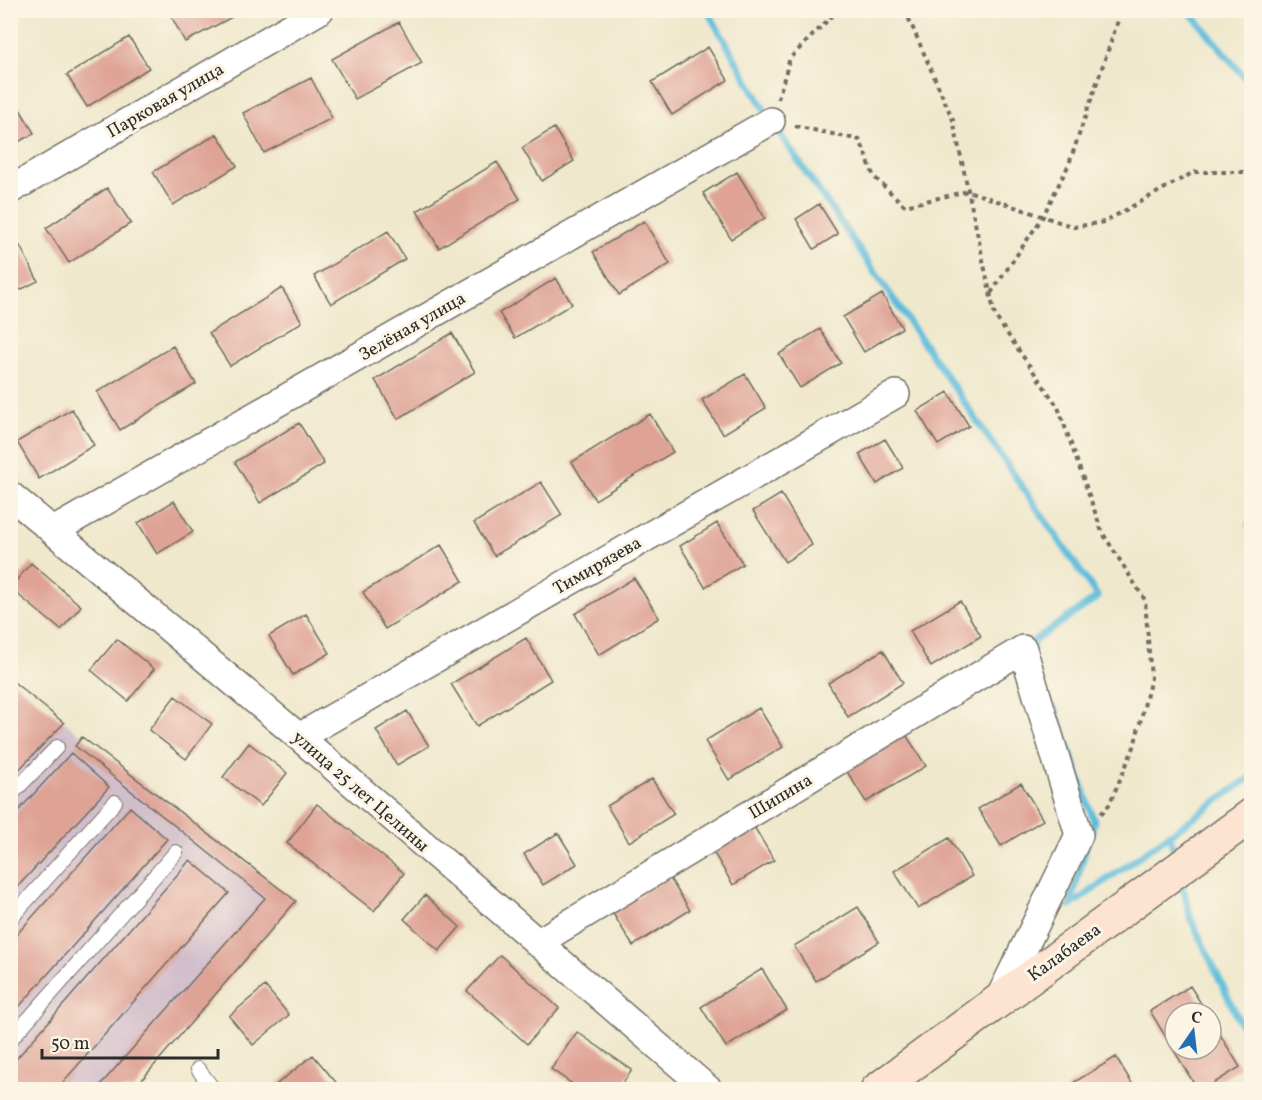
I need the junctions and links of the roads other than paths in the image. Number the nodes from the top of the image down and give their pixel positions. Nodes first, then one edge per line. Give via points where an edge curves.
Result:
1 (320, 10) edge
2 (771, 121) road end
3 (10, 190) edge
4 (896, 394) dead end
5 (10, 495) edge
6 (53, 531) junction
7 (299, 737) junction
8 (57, 747) dead end
9 (10, 796) edge
10 (115, 802) dead end
11 (1251, 815) edge
12 (176, 852) dead end
13 (10, 920) edge
14 (537, 943) junction
15 (999, 999) junction
16 (10, 1040) edge
17 (198, 1069) dead end
18 (214, 1089) edge
19 (709, 1089) edge
20 (877, 1089) edge

1 - 3 street, Парковая улица
2 - 6 street, Зелёная улица
4 - 7 street, Тимирязева
5 - 6 street, улица 25 лет Целины
6 - 7 street, улица 25 лет Целины
7 - 14 street, улица 25 лет Целины
8 - 9 lane
10 - 13 lane
11 - 15 street, Калабаева
12 - 16 lane
14 - 15 street, Шипина via 1023,649 1079,836
14 - 19 street, улица 25 лет Целины
15 - 20 street, Калабаева
17 - 18 lane

